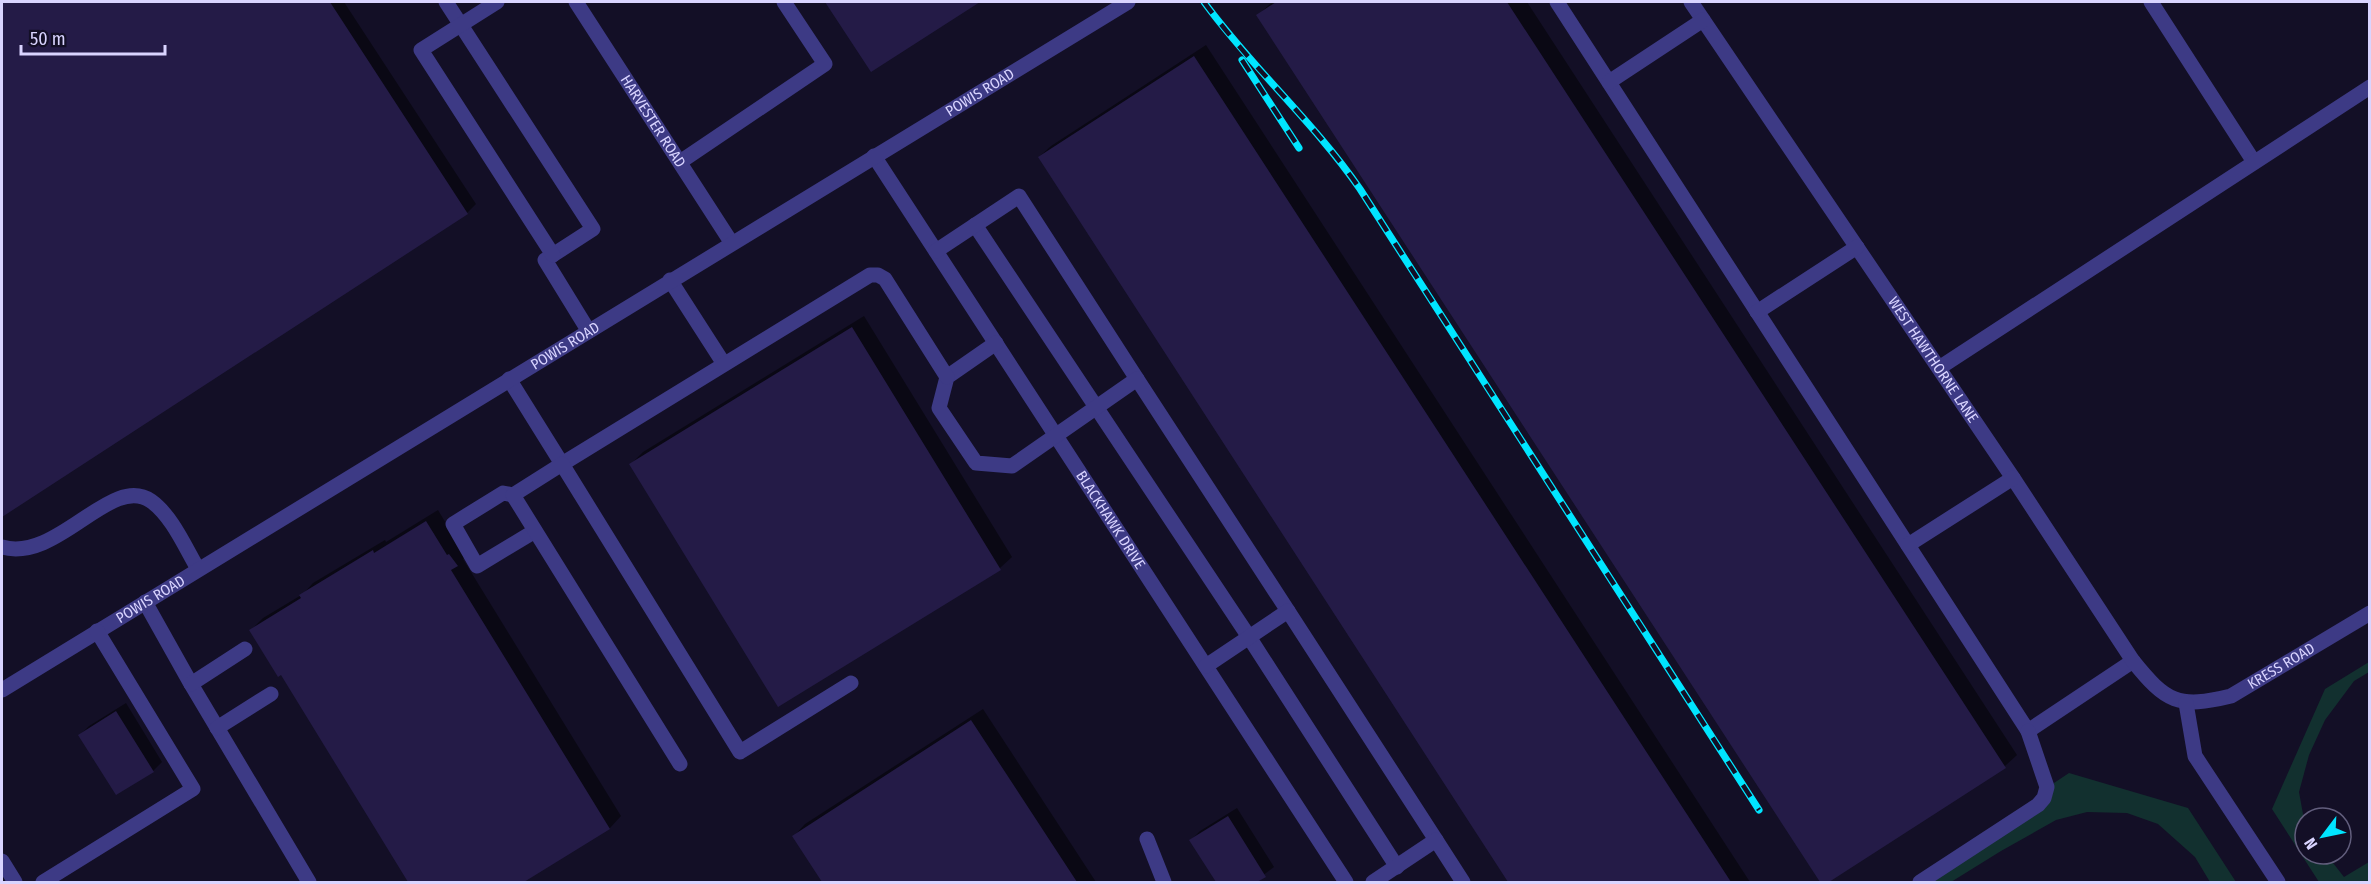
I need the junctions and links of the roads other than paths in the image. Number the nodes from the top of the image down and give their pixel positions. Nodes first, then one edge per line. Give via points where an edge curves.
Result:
1 (446, 2) edge
2 (497, 2) edge
3 (576, 2) edge
4 (784, 2) edge
5 (1128, 2) edge
6 (1557, 2) edge
7 (1691, 2) edge
8 (2151, 2) edge
9 (1703, 20) junction
10 (460, 24) junction
11 (1609, 82) junction
12 (2370, 87) edge
13 (874, 156) junction
14 (680, 162) junction
15 (2254, 162) junction
16 (975, 225) junction
17 (731, 242) junction
18 (1857, 247) junction
19 (936, 251) junction
20 (553, 255) junction
21 (670, 280) junction
22 (1757, 312) junction
23 (588, 330) junction
24 (996, 344) junction
25 (724, 364) junction
26 (1939, 368) junction
27 (947, 377) junction
28 (509, 379) junction
29 (1137, 379) junction
30 (1096, 407) junction
31 (1055, 435) junction
32 (562, 464) junction
33 (2013, 478) junction
34 (513, 495) junction
35 (535, 531) junction
36 (1908, 545) junction
37 (2, 547) edge
38 (198, 569) junction
39 (145, 602) junction
40 (1288, 610) junction
41 (2370, 613) edge
42 (97, 631) junction
43 (1249, 637) junction
44 (245, 649) dead end
45 (2133, 661) junction
46 (1206, 666) junction
47 (851, 683) dead end
48 (191, 684) junction
49 (2, 690) edge
50 (271, 694) dead end
51 (2186, 703) junction
52 (217, 728) junction
53 (2028, 730) junction
54 (680, 764) dead end
55 (1147, 839) dead end
56 (1436, 840) junction
57 (2, 861) edge
58 (1397, 867) junction
59 (15, 882) edge
60 (43, 882) edge
61 (309, 882) edge
62 (1164, 882) edge
63 (1346, 882) edge
64 (1373, 882) edge
65 (1463, 882) edge
66 (1920, 882) edge
67 (2278, 882) edge

1 - 10 street
2 - 10 street
3 - 14 street, HARVESTER ROAD
4 - 14 street via 825,64
5 - 13 street, POWIS ROAD
6 - 11 street
7 - 9 street, WEST HAWTHORNE LANE
8 - 15 street
9 - 11 street
9 - 18 street, WEST HAWTHORNE LANE
10 - 20 street via 421,50
10 - 20 street via 593,229
11 - 22 street
12 - 15 street
13 - 17 street, POWIS ROAD
13 - 19 street, BLACKHAWK DRIVE
14 - 17 street, HARVESTER ROAD
15 - 26 street
16 - 19 street
16 - 29 street via 1019,196
16 - 30 street
17 - 21 street, POWIS ROAD
18 - 22 street
18 - 26 street, WEST HAWTHORNE LANE
19 - 24 street, BLACKHAWK DRIVE
20 - 23 street via 544,260
21 - 23 street, POWIS ROAD
21 - 25 street
22 - 36 street
23 - 28 street, POWIS ROAD
24 - 27 street
24 - 31 street, BLACKHAWK DRIVE
25 - 27 street via 862,279 878,275 885,279
25 - 32 street
26 - 33 street, WEST HAWTHORNE LANE
27 - 31 street via 939,408 976,463 1012,466
28 - 32 street
28 - 38 street, POWIS ROAD
29 - 30 street
29 - 40 street
30 - 31 street
30 - 43 street
31 - 46 street, BLACKHAWK DRIVE
32 - 34 street
32 - 47 street via 740,752
33 - 36 street
33 - 45 street, WEST HAWTHORNE LANE
34 - 35 street
34 - 35 street via 503,493 453,524 477,566
35 - 54 street
36 - 53 street
37 - 38 street via 17,550 39,546 108,503 132,495 147,499 162,512
38 - 39 street, POWIS ROAD
39 - 42 street, POWIS ROAD
39 - 48 street
40 - 43 street
40 - 56 street
41 - 51 street, KRESS ROAD via 2230,696
42 - 49 street, POWIS ROAD
42 - 60 street via 193,789
43 - 46 street
43 - 58 street
44 - 48 street
45 - 51 street, WEST HAWTHORNE LANE via 2151,684 2170,698
45 - 53 street
46 - 63 street, BLACKHAWK DRIVE
48 - 52 street
50 - 52 street
51 - 67 street via 2195,756
52 - 61 street
53 - 66 street via 2047,787 2044,798
55 - 62 street
56 - 58 street
56 - 65 street
57 - 59 street
58 - 64 street

